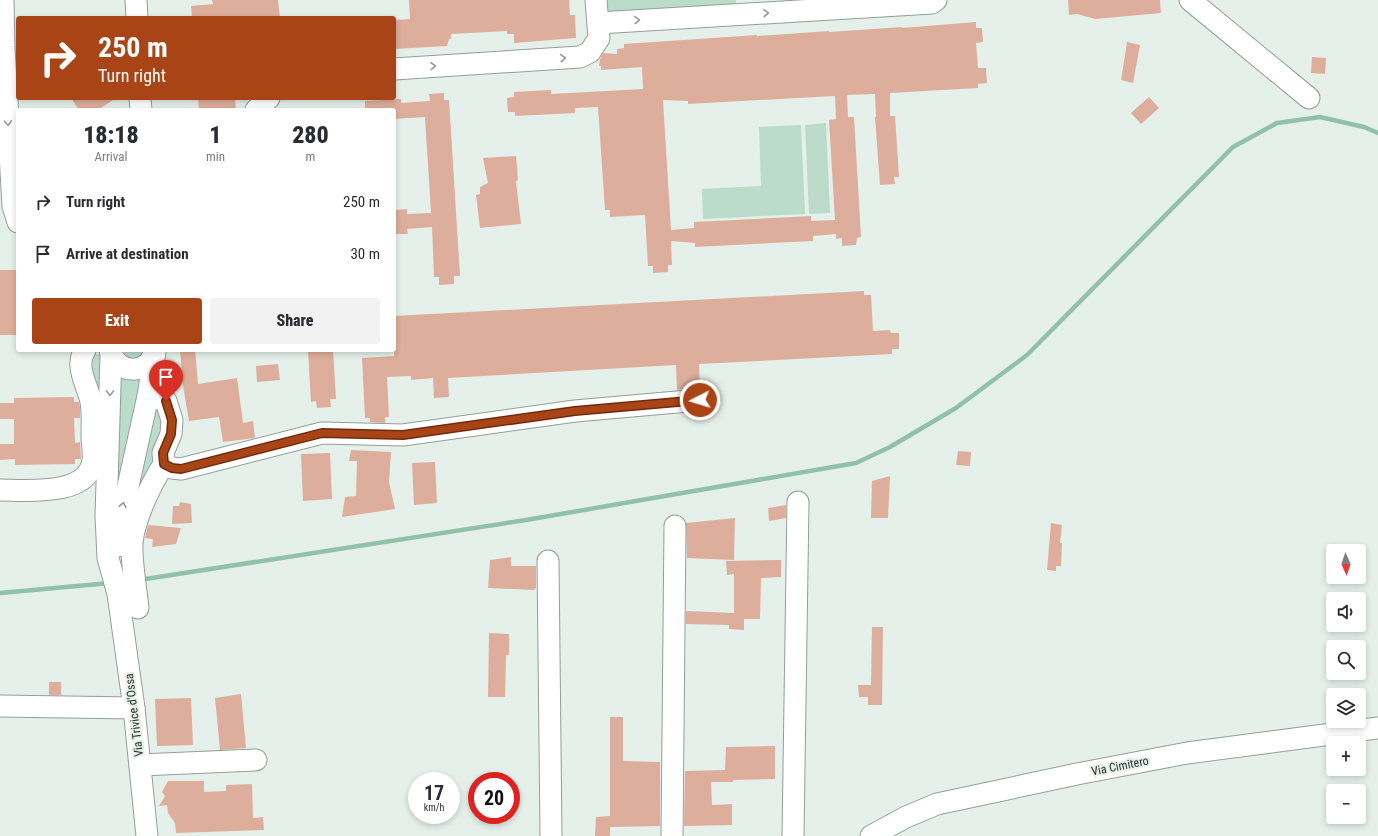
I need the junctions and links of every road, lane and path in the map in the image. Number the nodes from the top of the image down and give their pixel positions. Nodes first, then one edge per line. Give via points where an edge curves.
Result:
1 (2, 0) edge
2 (136, 0) edge
3 (596, 0) edge
4 (936, 0) edge
5 (1190, 0) edge
6 (137, 16) edge
7 (598, 23) junction
8 (396, 69) edge
9 (1309, 98) dead end
10 (267, 100) edge
11 (258, 108) edge
12 (16, 216) edge
13 (84, 352) edge
14 (111, 352) edge
15 (155, 352) edge
16 (155, 352) edge
17 (148, 396) junction
18 (700, 400) dead end
19 (164, 464) junction
20 (0, 490) edge
21 (798, 502) dead end
22 (675, 526) dead end
23 (119, 560) junction
24 (548, 562) dead end
25 (0, 706) edge
26 (134, 708) junction
27 (1378, 728) edge
28 (256, 760) dead end
29 (140, 765) junction
30 (147, 836) edge
31 (551, 836) edge
32 (672, 836) edge
33 (793, 836) edge
34 (871, 836) edge

1 -> 12 street via 13,206
2 - 6 street
3 - 7 street
7 -> 4 street via 932,3
5 - 9 street
8 -> 7 street via 580,57 590,52 599,38
10 - 11 street
13 - 20 street via 81,367 91,403 93,461 87,475 75,484 58,489
14 - 15 street via 118,364 128,369 145,366
14 -> 23 street via 106,516
16 - 17 street
17 - 19 street via 166,401 172,420 171,434 163,453
23 -> 17 street via 121,518
18 - 19 street via 575,411 403,435 322,433 188,468 172,468
19 - 23 street via 153,480 135,526 132,543
21 - 33 street
22 - 32 street
23 - 26 street, Via Trivice d'Ossa via 130,598
24 - 31 street
25 - 26 street
26 - 29 street, Via Trivice d'Ossa
27 - 34 street, Via Cimitero via 1187,753 1077,774 937,804
28 - 29 street
29 - 30 street, Via Trivice d'Ossa

